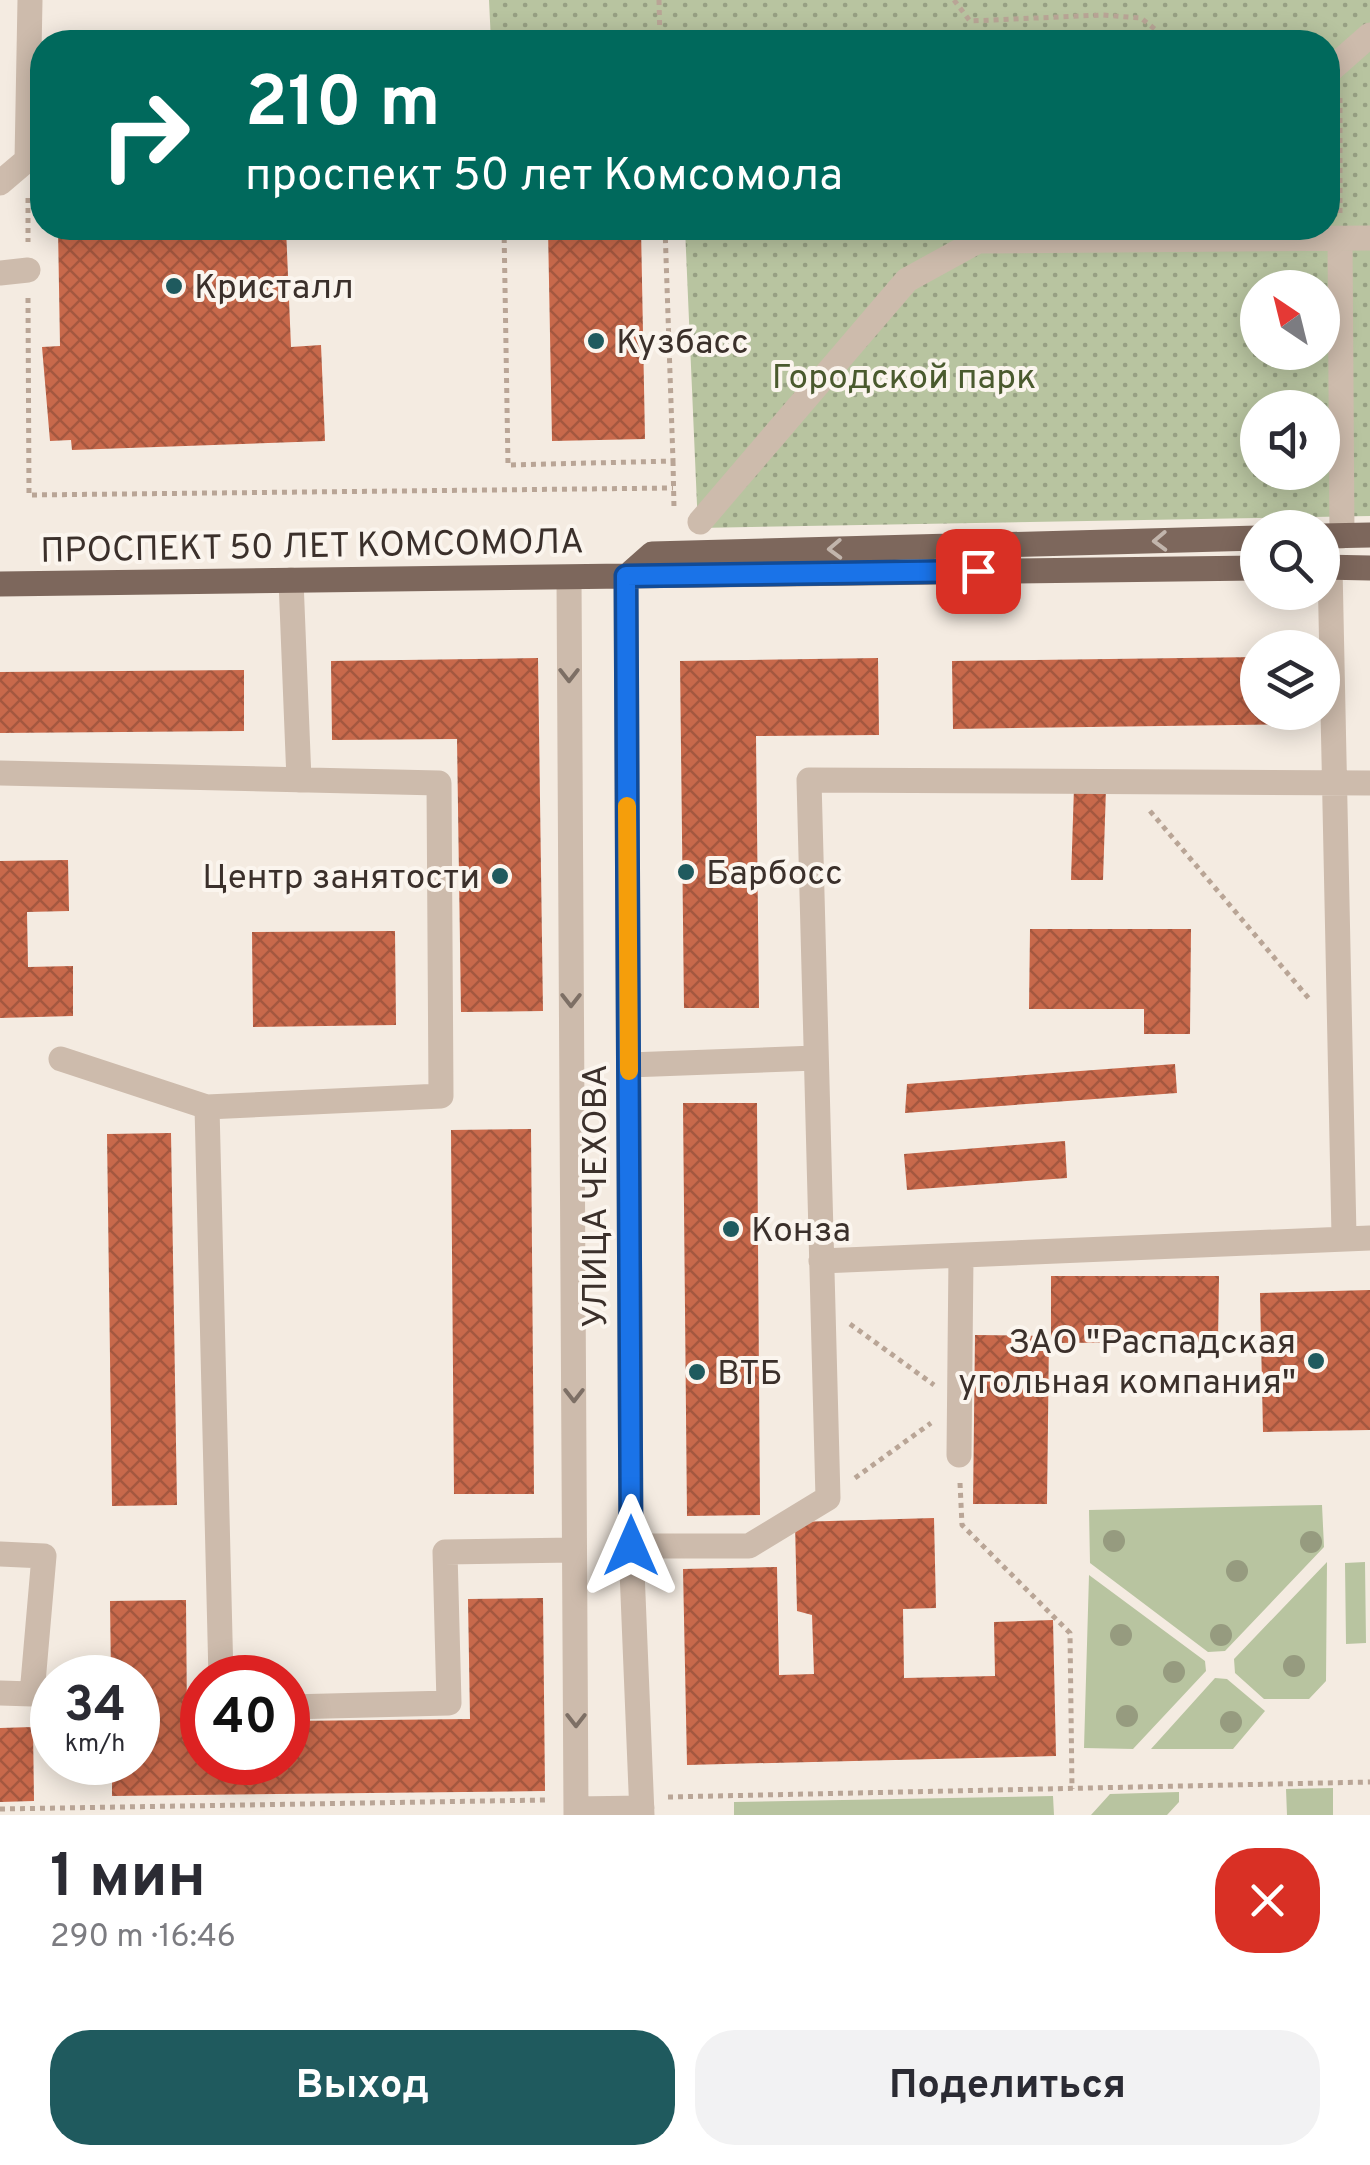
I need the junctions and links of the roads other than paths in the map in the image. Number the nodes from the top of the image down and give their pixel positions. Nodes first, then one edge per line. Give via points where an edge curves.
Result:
1 (30, 0) edge
2 (1370, 35) edge
3 (1340, 61) edge
4 (0, 184) edge
5 (1370, 238) edge
6 (1340, 239) edge
7 (978, 240) edge
8 (1340, 240) edge
9 (28, 270) road end
10 (0, 273) edge
11 (1333, 510) edge
12 (687, 523) road end
13 (1370, 535) edge
14 (1340, 536) edge
15 (1240, 538) edge
16 (1340, 567) edge
17 (1240, 568) edge
18 (1370, 568) edge
19 (626, 576) junction
20 (569, 578) junction
21 (291, 580) junction
22 (0, 584) edge
23 (1328, 610) edge
24 (0, 773) edge
25 (299, 780) junction
26 (1370, 783) edge
27 (1335, 784) junction
28 (816, 1058) junction
29 (61, 1059) dead end
30 (628, 1065) junction
31 (207, 1106) junction
32 (1357, 1237) edge
33 (961, 1256) junction
34 (821, 1260) junction
35 (959, 1454) road end
36 (631, 1546) junction
37 (574, 1550) junction
38 (0, 1554) edge
39 (220, 1655) edge
40 (0, 1693) edge
41 (310, 1706) edge
42 (642, 1807) edge
43 (576, 1808) edge

1 - 4 street via 28,160
2 - 3 street
5 - 6 street
7 - 12 street via 907,280
8 - 11 street
9 - 10 street
13 - 14 main road
15 -> 19 main road, ПРОСПЕКТ 50 ЛЕТ КОМСОМОЛА via 652,554
16 - 18 main road
17 - 19 main road, ПРОСПЕКТ 50 ЛЕТ КОМСОМОЛА
19 - 20 main road, ПРОСПЕКТ 50 ЛЕТ КОМСОМОЛА
19 - 30 street, УЛИЦА ЧЕХОВА
20 - 21 main road, ПРОСПЕКТ 50 ЛЕТ КОМСОМОЛА
20 -> 37 street, УЛИЦА ЧЕХОВА
21 - 22 main road, ПРОСПЕКТ 50 ЛЕТ КОМСОМОЛА
21 - 25 street
23 - 27 street
24 - 25 street
25 - 31 street via 439,783 442,1096
26 - 27 street
27 - 28 street via 809,780
27 - 32 street via 1340,1035
28 - 30 street
28 - 34 street
29 - 31 street
30 - 36 street, УЛИЦА ЧЕХОВА
31 - 39 street
32 - 33 street
33 - 34 street
33 - 35 street
34 - 36 street via 828,1498 749,1546
36 - 42 street, УЛИЦА ЧЕХОВА
37 - 41 street via 445,1552 449,1703
37 -> 43 street, УЛИЦА ЧЕХОВА
38 - 40 street via 44,1556 32,1694
42 - 43 street

